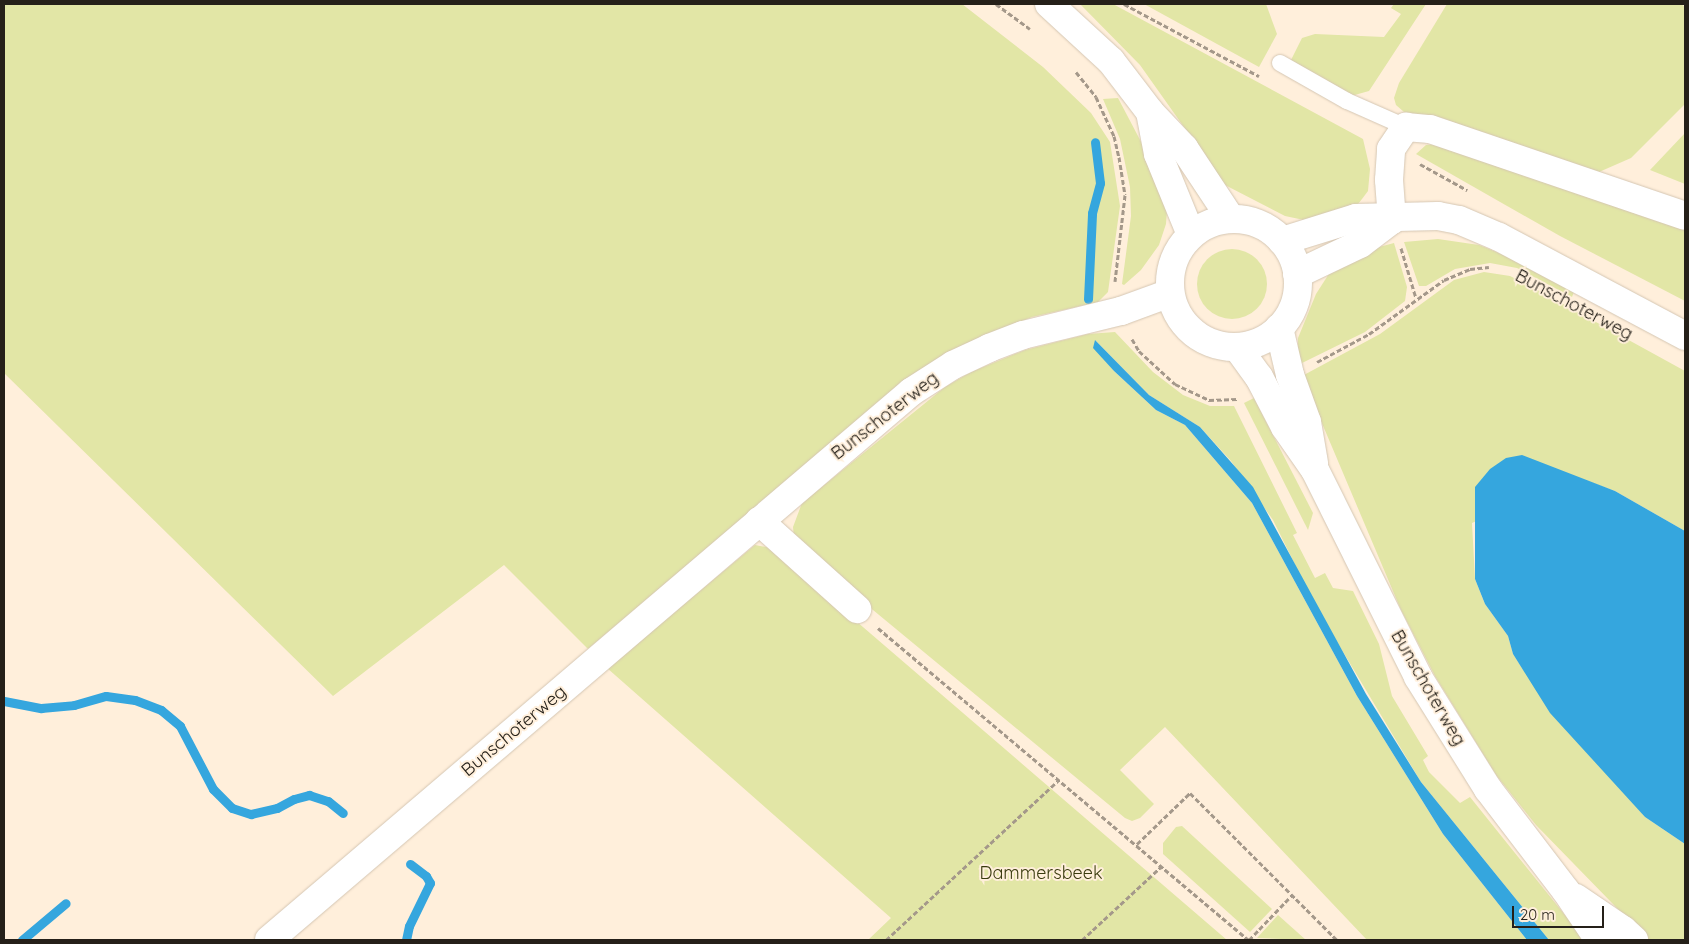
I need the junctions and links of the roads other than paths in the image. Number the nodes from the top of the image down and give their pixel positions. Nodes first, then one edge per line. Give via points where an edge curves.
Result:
1 (1049, 4) edge
2 (1280, 63) dead end
3 (1150, 112) junction
4 (1406, 127) junction
5 (1685, 216) edge
6 (1231, 219) junction
7 (1392, 220) junction
8 (1190, 235) junction
9 (1282, 241) junction
10 (1297, 274) junction
11 (1170, 293) junction
12 (1279, 328) junction
13 (1685, 336) edge
14 (1237, 347) junction
15 (1315, 470) junction
16 (759, 521) junction
17 (857, 610) road end
18 (1566, 891) junction
19 (269, 940) edge
20 (1598, 940) edge
21 (1634, 940) edge

1 - 3 street via 1112,61
2 - 4 lane via 1347,102
3 - 6 street via 1184,148
3 - 8 street via 1158,154
4 - 5 street via 1430,129
4 - 7 street via 1391,148
6 - 8 street via 1216,221
6 - 9 street via 1250,221 1268,229
7 - 9 street, Bunschoterweg via 1356,218
7 - 10 street via 1360,244
7 - 13 street, Bunschoterweg via 1438,216 1478,227
8 - 11 street via 1172,265
9 - 10 street
10 - 12 street via 1297,294 1291,312
11 - 14 street via 1176,311 1201,338 1218,345
11 - 16 street, Bunschoterweg via 1121,311 1023,335 953,366 880,416
12 - 14 street via 1260,341
12 - 15 street, Bunschoterweg via 1290,375 1307,422
14 - 15 street, Bunschoterweg via 1259,377 1285,427
15 - 18 street, Bunschoterweg via 1418,677 1488,789
16 - 17 street
16 - 19 street, Bunschoterweg
18 - 20 street, Bunschoterweg
18 - 21 street, Bunschoterweg

